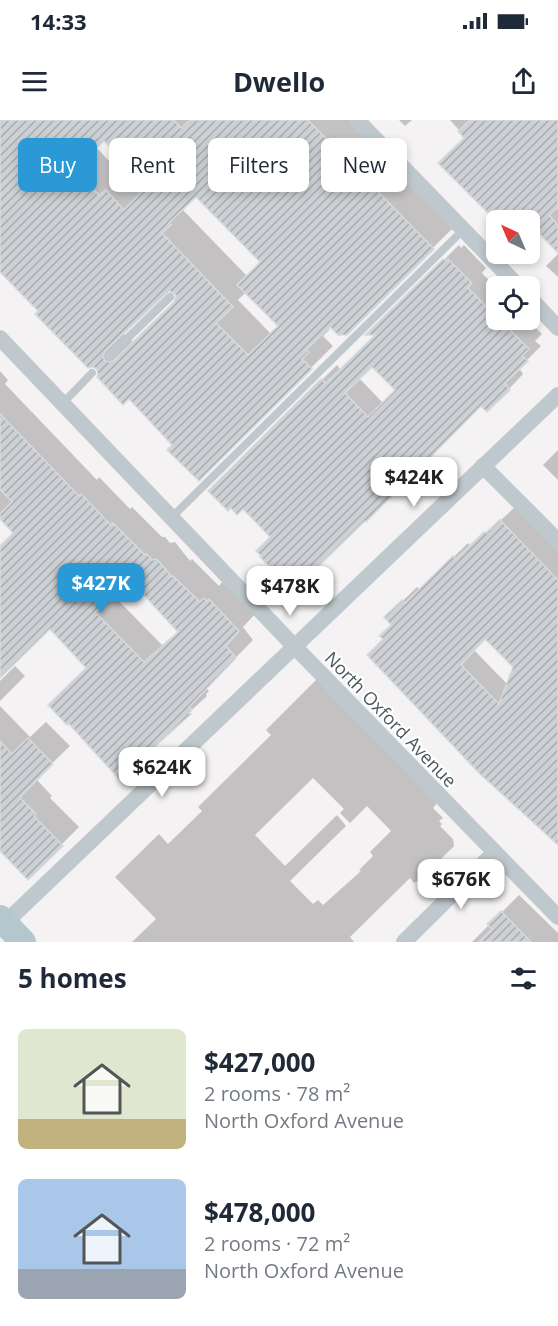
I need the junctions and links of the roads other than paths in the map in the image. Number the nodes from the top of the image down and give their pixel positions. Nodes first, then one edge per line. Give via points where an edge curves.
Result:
1 (357, 120) edge
2 (463, 230) junction
3 (508, 276) edge
4 (170, 297) dead end
5 (540, 309) edge
6 (558, 328) edge
7 (0, 338) edge
8 (109, 357) dead end
9 (92, 373) dead end
10 (558, 395) edge
11 (63, 403) junction
12 (483, 466) junction
13 (171, 518) junction
14 (558, 541) edge
15 (294, 646) junction
16 (494, 853) junction
17 (558, 917) edge
18 (3, 921) edge
19 (24, 942) edge
20 (404, 942) edge

1 - 2 street
2 - 3 street
2 - 13 lane
4 - 8 lane
5 - 6 street
7 - 11 street, North Oxford Avenue
9 - 11 lane
10 - 12 street
11 - 13 street, North Oxford Avenue
12 - 14 street
12 - 15 street
13 - 15 street, North Oxford Avenue
15 - 16 street, North Oxford Avenue
15 - 18 street
16 - 17 street, North Oxford Avenue
16 - 20 street
18 - 19 main road

